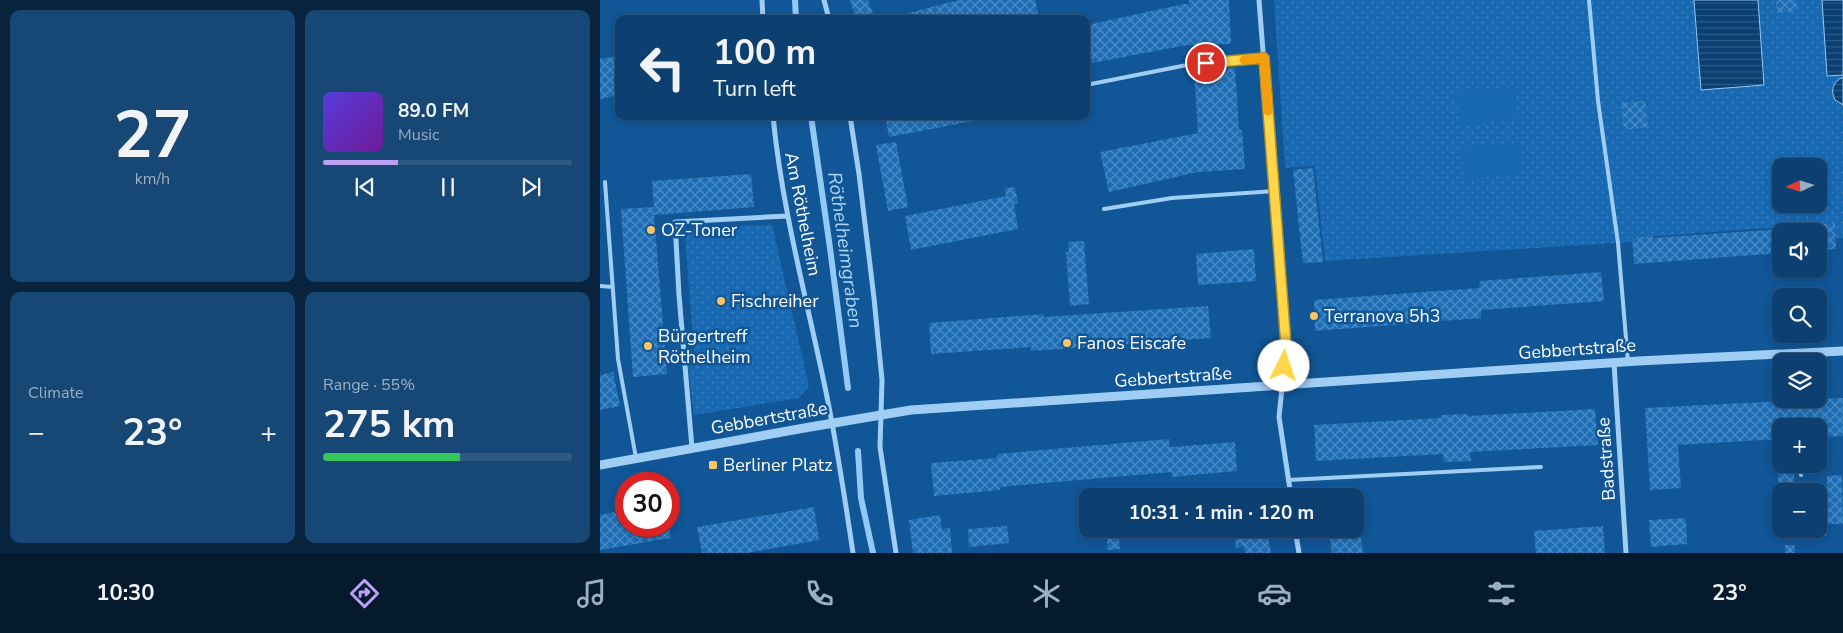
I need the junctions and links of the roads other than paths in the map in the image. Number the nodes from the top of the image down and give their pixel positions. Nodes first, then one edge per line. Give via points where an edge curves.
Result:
1 (762, 0) edge
2 (824, 0) edge
3 (1259, 0) edge
4 (1589, 0) edge
5 (763, 15) edge
6 (828, 15) edge
7 (1264, 58) junction
8 (1090, 84) edge
9 (774, 120) edge
10 (851, 120) edge
11 (605, 182) dead end
12 (1274, 191) junction
13 (1104, 209) dead end
14 (787, 216) junction
15 (600, 286) edge
16 (613, 287) junction
17 (1843, 352) edge
18 (1827, 354) edge
19 (1772, 359) edge
20 (1628, 362) junction
21 (1614, 363) junction
22 (1282, 385) junction
23 (880, 415) junction
24 (832, 423) junction
25 (692, 448) junction
26 (636, 458) junction
27 (600, 465) edge
28 (1541, 467) dead end
29 (1288, 480) junction
30 (1289, 488) edge
31 (1296, 538) edge
32 (853, 553) edge
33 (896, 553) edge
34 (1299, 553) edge
35 (1626, 553) edge

1 - 5 street
2 - 6 street
3 - 7 street
4 - 20 lane via 1598,102 1618,243
7 - 8 lane via 1187,65
7 - 12 street
9 - 14 street, Am Röthelheim
10 - 23 street via 874,298 882,380
11 - 16 lane
12 - 13 lane via 1172,198
12 - 22 street via 1286,348
14 - 24 street, Am Röthelheim
14 - 25 street via 675,222
15 - 16 lane
16 - 26 lane via 618,359
17 - 18 street, Gebbertstraße
19 - 20 street, Gebbertstraße
20 - 21 street, Gebbertstraße
21 - 22 street, Gebbertstraße
21 - 35 street, Badstraße
22 - 23 street, Gebbertstraße via 911,410
22 - 29 street via 1279,417
23 - 24 street, Gebbertstraße
23 - 33 street via 880,447
24 - 25 street, Gebbertstraße
24 - 32 street, Am Röthelheim
25 - 26 street, Gebbertstraße
26 - 27 street, Gebbertstraße
28 - 29 lane
29 - 30 street
31 - 34 street

